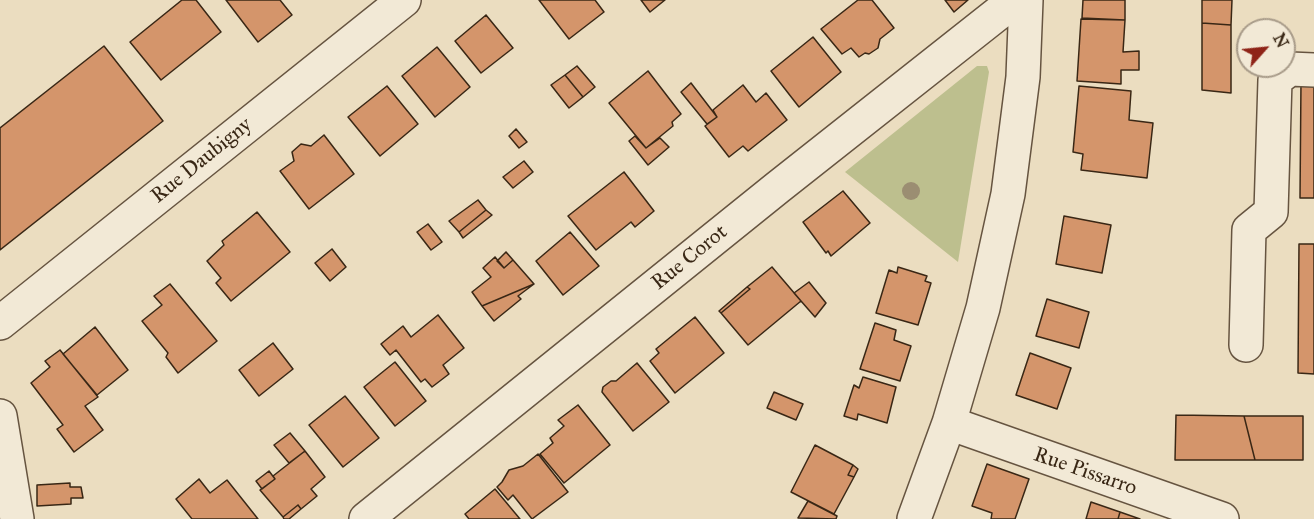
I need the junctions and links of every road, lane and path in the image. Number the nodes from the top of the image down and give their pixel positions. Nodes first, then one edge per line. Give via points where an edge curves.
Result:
1 (404, 0) edge
2 (1015, 0) edge
3 (1026, 0) edge
4 (1314, 70) edge
5 (0, 323) edge
6 (1246, 345) dead end
7 (0, 416) edge
8 (949, 423) junction
9 (17, 519) edge
10 (366, 519) edge
11 (914, 519) edge
12 (1222, 519) edge

1 - 5 street, Rue Daubigny
2 - 10 street, Rue Corot
3 - 8 street via 1023,77 1008,194 982,308
4 - 6 street via 1290,69 1275,80 1271,212 1249,230
7 - 9 street
8 - 11 street
8 - 12 street, Rue Pissarro

